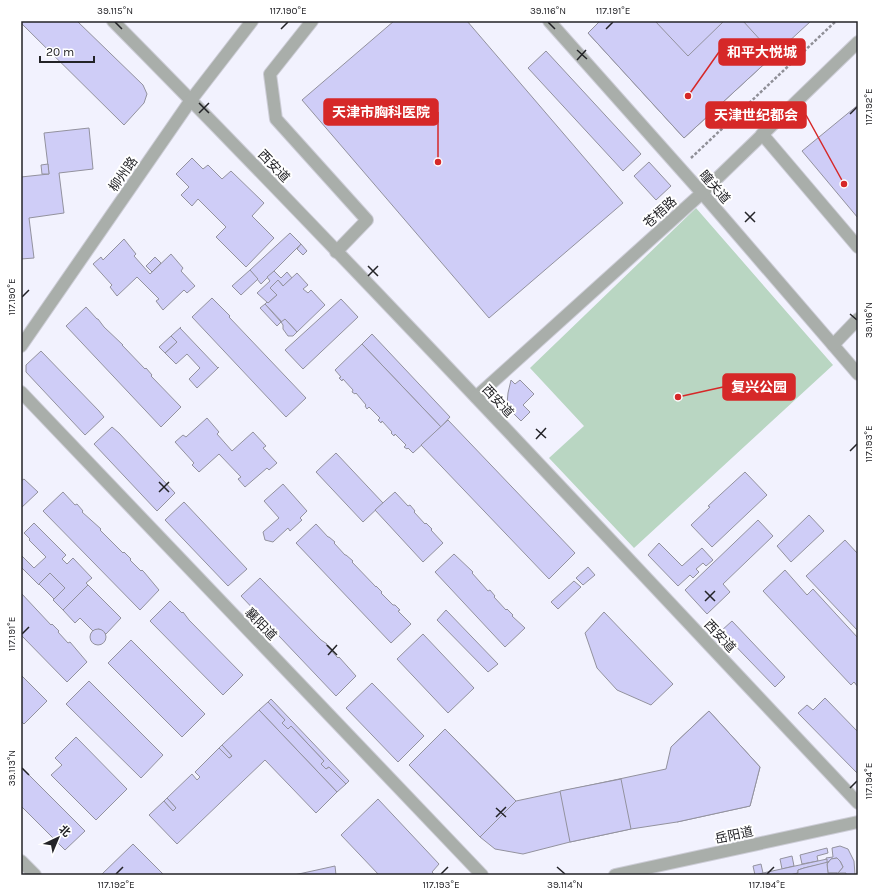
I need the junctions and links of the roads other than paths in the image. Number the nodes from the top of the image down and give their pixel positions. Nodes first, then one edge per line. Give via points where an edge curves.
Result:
1 (113, 21) edge
2 (252, 21) edge
3 (312, 21) edge
4 (549, 21) edge
5 (858, 42) edge
6 (191, 100) junction
7 (762, 134) junction
8 (702, 193) junction
9 (858, 247) edge
10 (336, 252) junction
11 (858, 319) edge
12 (833, 345) junction
13 (21, 346) edge
14 (858, 374) edge
15 (21, 392) edge
16 (476, 397) junction
17 (858, 803) edge
18 (858, 822) edge
19 (21, 861) edge
20 (35, 875) edge
21 (482, 875) edge
22 (615, 875) edge

1 - 6 street, 西安道
2 - 6 street, 柳州路
3 - 10 street via 270,74 276,119 367,220
4 - 8 street, 瞳关道
5 - 7 street, 苍梧路
6 - 10 street, 西安道
6 - 13 street, 柳州路
7 - 8 street, 苍梧路
7 - 9 street
8 - 12 street, 瞳关道
8 - 16 street, 苍梧路
10 - 16 street, 西安道
11 - 12 street
12 - 14 street, 瞳关道
15 - 21 street, 襄阳道
16 - 17 street, 西安道
18 - 22 street, 岳阳道
19 - 20 street

